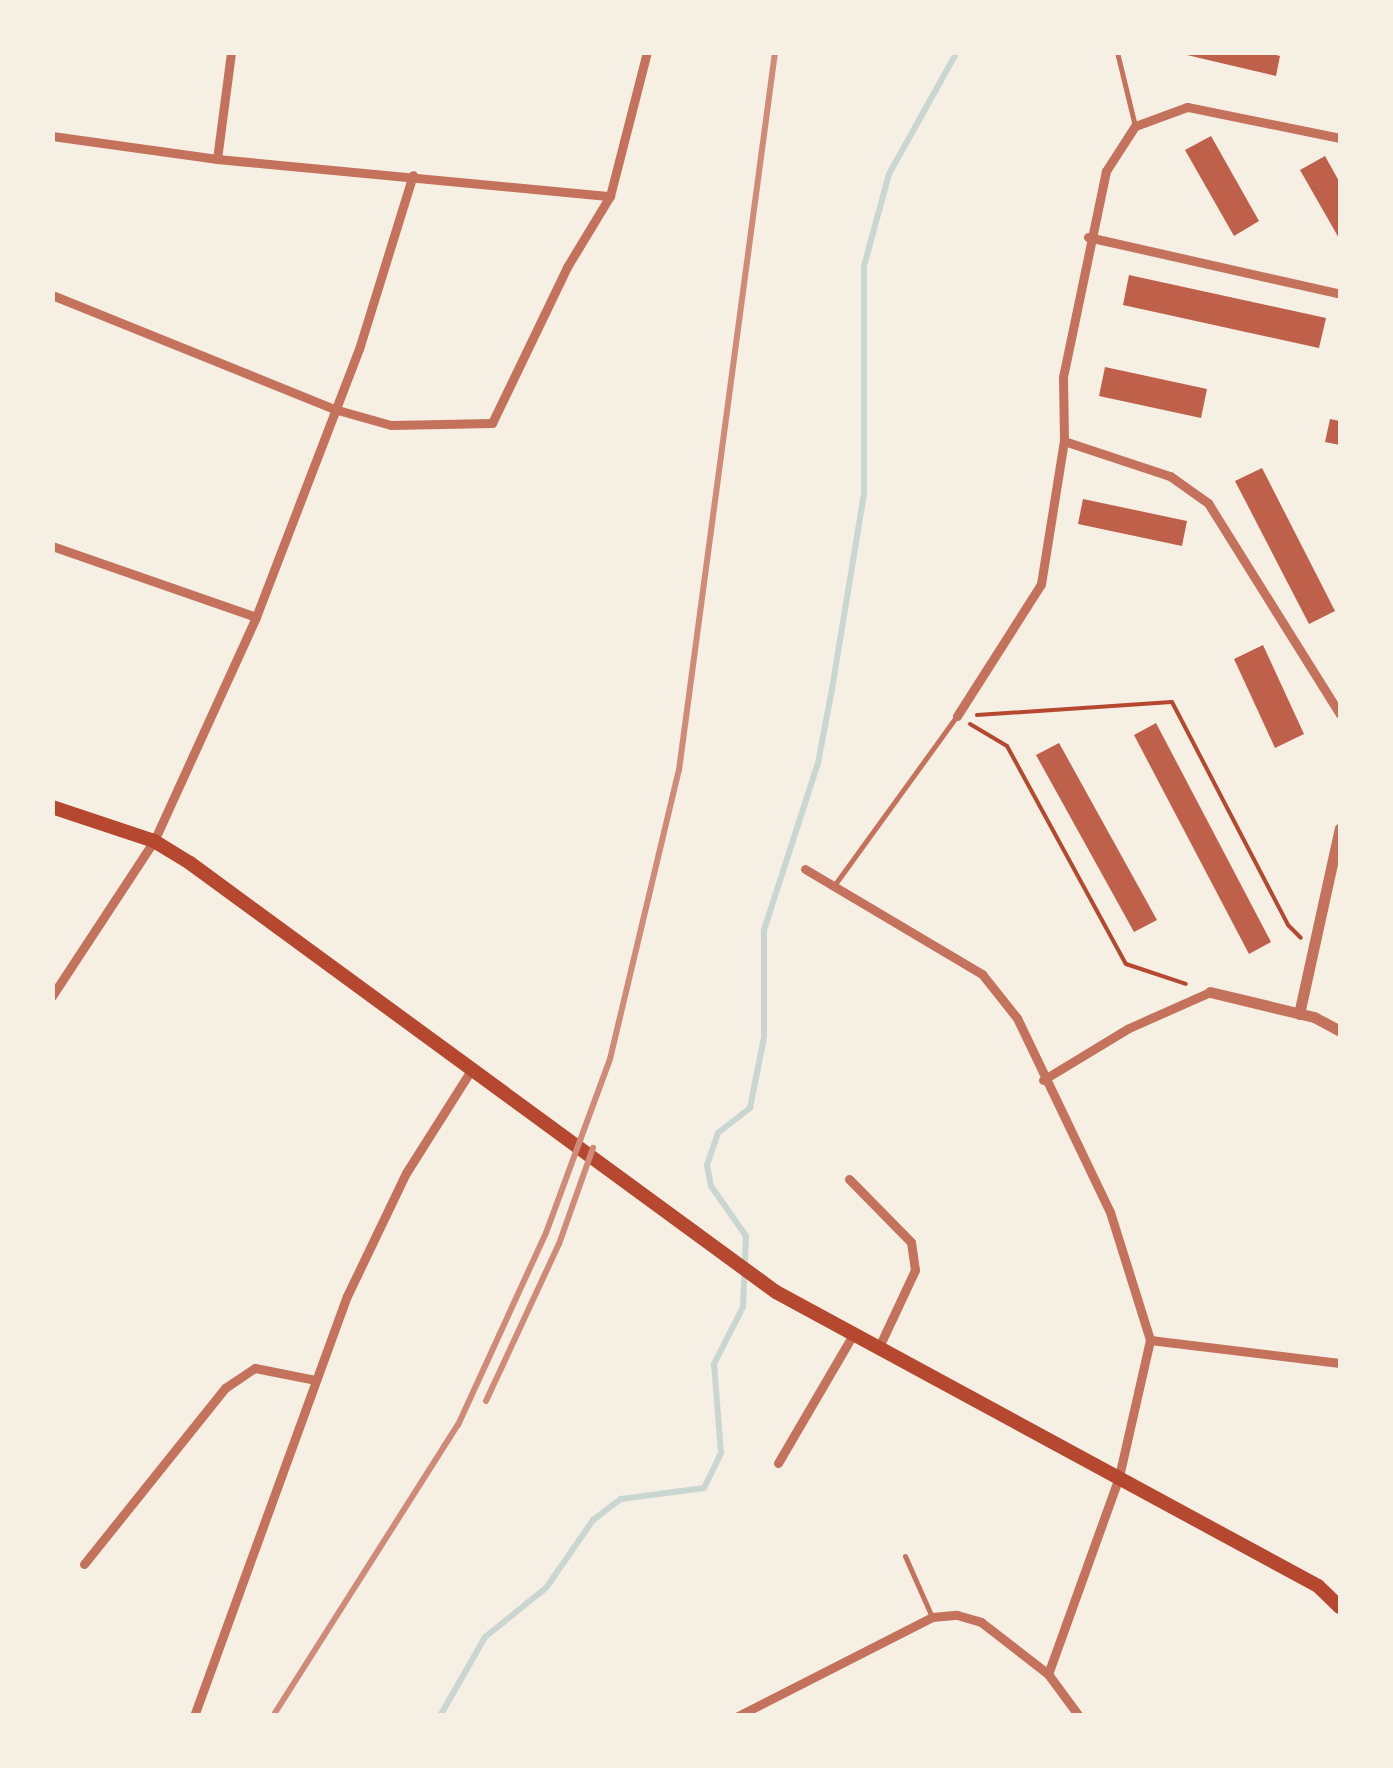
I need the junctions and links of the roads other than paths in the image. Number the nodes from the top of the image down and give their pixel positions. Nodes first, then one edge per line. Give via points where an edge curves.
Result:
1 (231, 52) edge
2 (647, 52) edge
3 (1117, 52) edge
4 (1134, 126) junction
5 (52, 136) edge
6 (1340, 138) edge
7 (217, 159) junction
8 (413, 175) junction
9 (610, 196) junction
10 (1088, 237) junction
11 (1340, 294) edge
12 (52, 295) edge
13 (334, 409) junction
14 (1064, 441) junction
15 (52, 546) edge
16 (256, 617) junction
17 (1340, 714) edge
18 (957, 716) joint
19 (52, 806) edge
20 (1340, 828) edge
21 (154, 841) junction
22 (805, 869) dead end
23 (834, 887) junction
24 (1210, 992) joint
25 (52, 996) edge
26 (1299, 1014) junction
27 (1340, 1031) edge
28 (475, 1065) junction
29 (1043, 1080) junction
30 (850, 1179) dead end
31 (851, 1338) junction
32 (1150, 1340) junction
33 (877, 1351) junction
34 (1340, 1363) edge
35 (314, 1380) junction
36 (778, 1463) dead end
37 (1119, 1478) junction
38 (906, 1556) dead end
39 (84, 1564) dead end
40 (1340, 1607) edge
41 (932, 1617) junction
42 (1048, 1674) junction
43 (194, 1716) edge
44 (738, 1716) edge
45 (1080, 1716) edge

1 - 7 street
2 - 9 street
3 - 4 lane
4 - 6 street via 1187,107
4 - 10 street via 1106,171
5 - 7 street
7 - 8 street
8 - 9 street
8 - 13 street
9 - 13 street via 567,267 492,423 391,425
10 - 11 street
10 - 14 street via 1063,377
12 - 13 street
13 - 16 street
14 - 17 street via 1170,476 1208,503
14 - 18 street via 1041,584
15 - 16 street
16 - 21 street
18 - 23 lane
19 - 21 main road
20 - 26 street
21 - 25 street
21 - 28 main road
22 - 23 street
23 - 29 street via 982,974 1017,1018
24 - 26 street
24 - 29 street via 1129,1028
26 - 27 street
28 - 31 main road via 776,1292
28 - 35 street via 406,1173
29 - 32 street via 1110,1212
30 - 33 street via 911,1242 916,1270
31 - 33 main road
31 - 36 street
32 - 34 street
32 - 37 street
33 - 37 main road
35 - 39 street via 255,1368 225,1388
35 - 43 street
37 - 40 main road via 1318,1586
37 - 42 street
38 - 41 lane
41 - 42 street via 957,1614 981,1622
41 - 44 street
42 - 45 street

